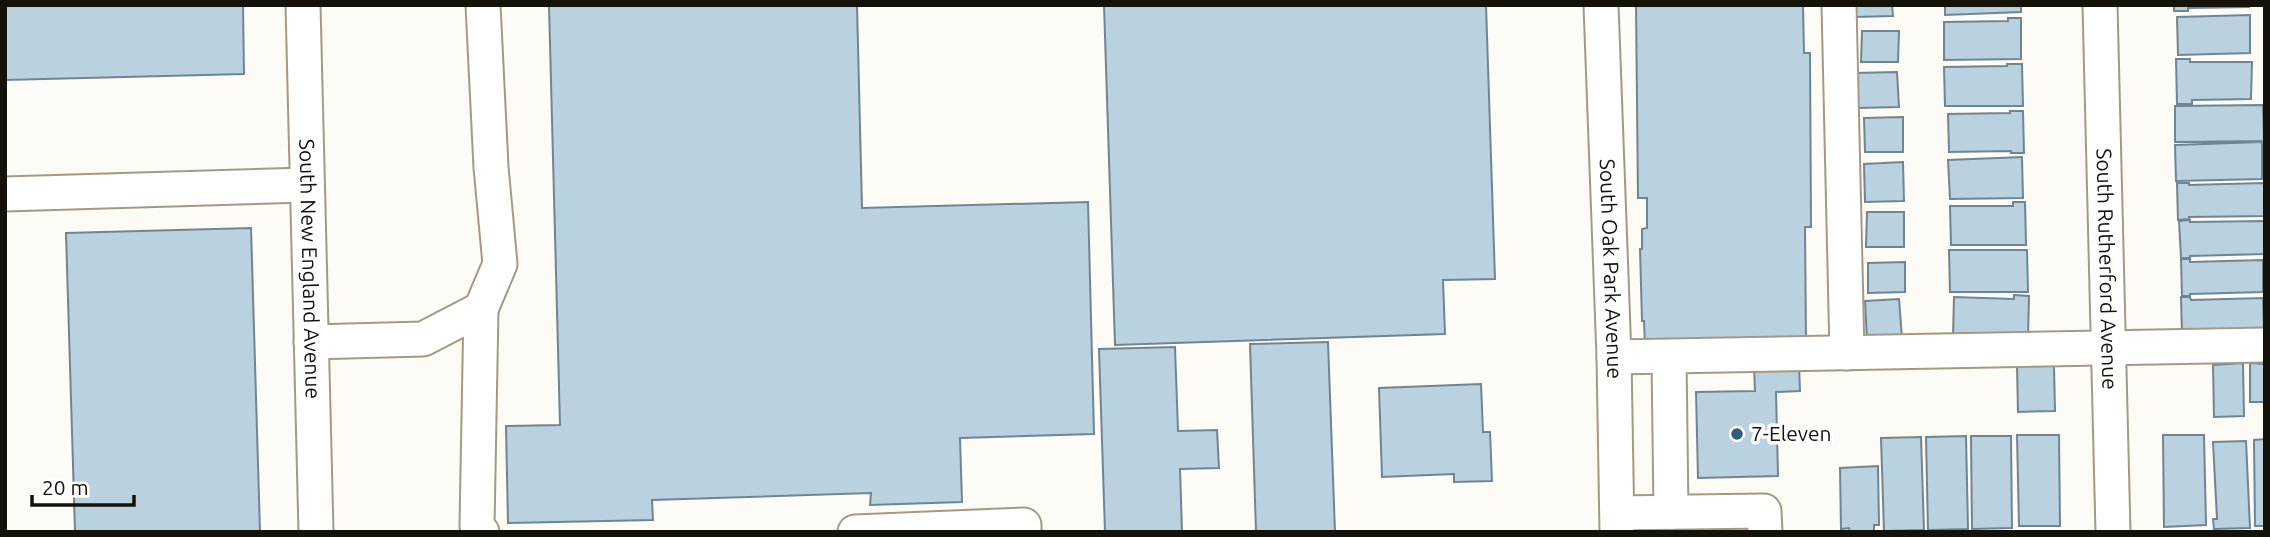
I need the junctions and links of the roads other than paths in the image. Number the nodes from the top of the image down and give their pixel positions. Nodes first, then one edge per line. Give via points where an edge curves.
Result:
1 (303, 5) edge
2 (483, 5) edge
3 (1601, 5) edge
4 (1839, 5) edge
5 (2100, 5) edge
6 (307, 185) junction
7 (5, 194) edge
8 (481, 309) junction
9 (311, 342) junction
10 (2265, 345) edge
11 (2109, 349) junction
12 (1847, 353) junction
13 (1614, 357) junction
14 (1669, 357) junction
15 (1671, 512) junction
16 (1617, 522) edge
17 (316, 532) edge
18 (482, 532) edge
19 (855, 532) edge
20 (1024, 532) edge
21 (1765, 532) edge
22 (2113, 532) edge

1 - 6 street, South New England Avenue
2 - 8 street via 500,264
3 - 13 street, South Oak Park Avenue
4 - 12 street
5 - 11 street, South Rutherford Avenue
6 - 7 street
6 - 9 street, South New England Avenue
8 - 9 street via 423,339
8 - 18 street via 477,526
9 - 17 street, South New England Avenue
10 - 11 street
11 - 12 street
11 - 22 street, South Rutherford Avenue
12 - 14 street
13 - 14 street
13 - 16 street, South Oak Park Avenue
14 - 15 street
15 - 16 street
15 - 21 street via 1764,511
19 - 20 street via 1024,525

